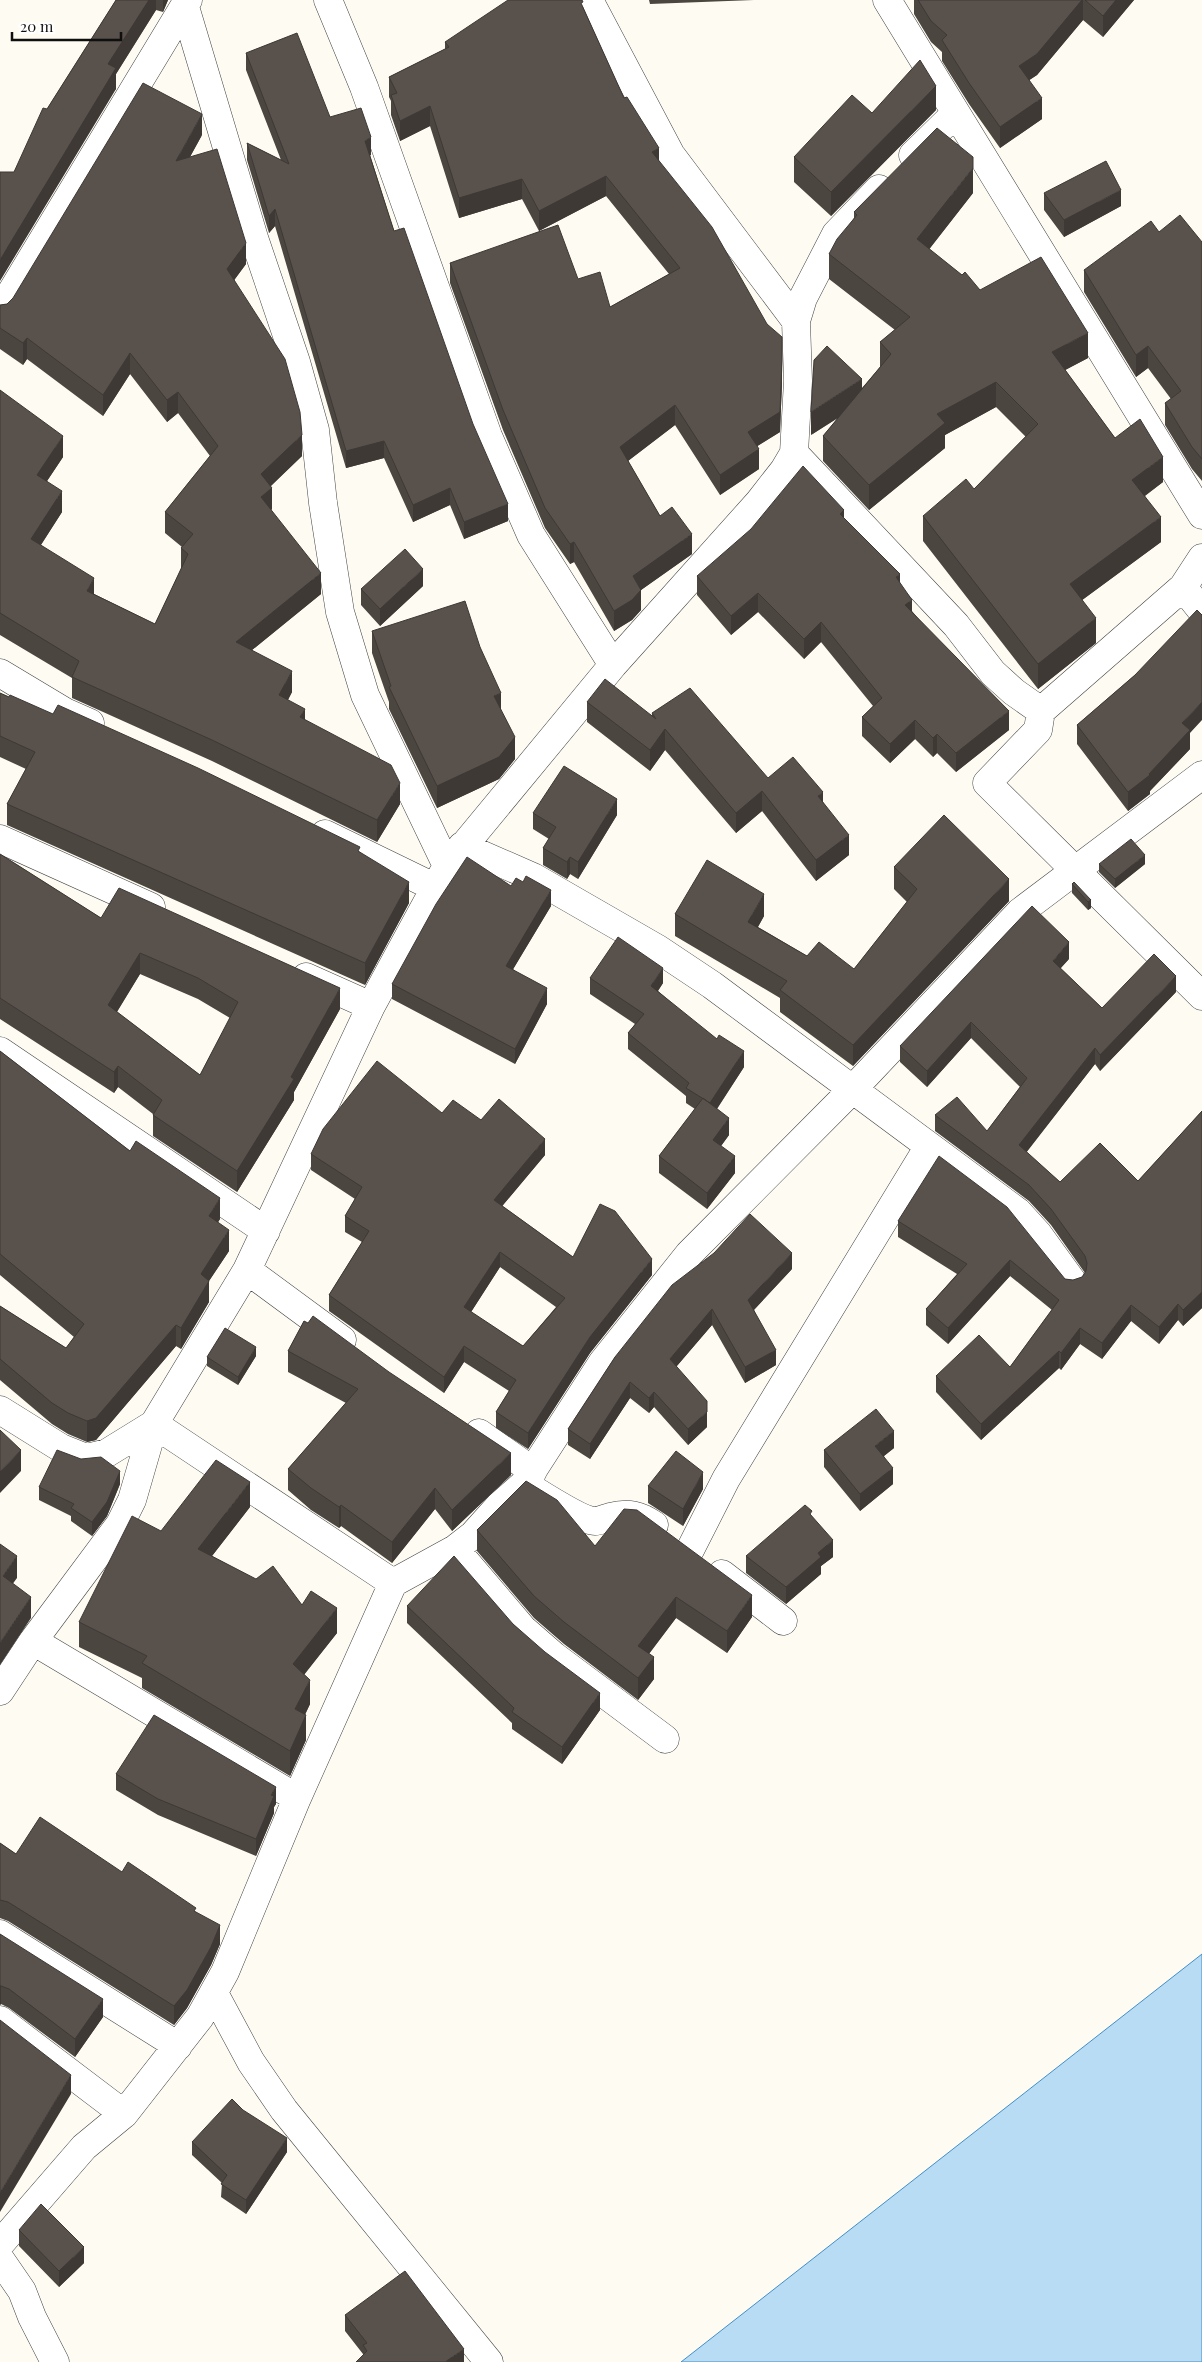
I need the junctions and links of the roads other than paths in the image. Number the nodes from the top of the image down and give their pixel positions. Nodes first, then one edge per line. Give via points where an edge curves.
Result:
1 (328, 0) edge
2 (589, 0) edge
3 (887, 0) edge
4 (186, 4) edge
5 (956, 113) junction
6 (0, 310) edge
7 (796, 321) junction
8 (794, 453) junction
9 (1202, 515) edge
10 (1202, 558) edge
11 (1183, 587) junction
12 (1202, 611) edge
13 (613, 665) junction
14 (0, 673) edge
15 (1041, 711) junction
16 (109, 732) edge
17 (1202, 775) edge
18 (302, 822) edge
19 (0, 839) edge
20 (448, 866) junction
21 (1076, 869) junction
22 (172, 916) edge
23 (280, 965) edge
24 (1202, 996) edge
25 (371, 1006) junction
26 (0, 1051) edge
27 (852, 1090) junction
28 (929, 1146) junction
29 (266, 1231) junction
30 (247, 1270) junction
31 (1072, 1280) edge
32 (366, 1358) edge
33 (0, 1410) edge
34 (456, 1418) edge
35 (154, 1424) junction
36 (529, 1478) junction
37 (455, 1549) junction
38 (690, 1550) junction
39 (393, 1583) junction
40 (783, 1621) dead end
41 (33, 1641) junction
42 (0, 1691) edge
43 (665, 1739) dead end
44 (297, 1798) junction
45 (0, 1934) edge
46 (214, 1993) junction
47 (0, 2020) edge
48 (178, 2046) junction
49 (124, 2114) junction
50 (0, 2244) edge
51 (0, 2259) edge
52 (55, 2362) edge
53 (489, 2362) edge

1 - 13 street via 364,87 488,436 531,535
2 - 7 street via 671,155
3 - 5 street
4 - 6 street
4 - 20 street via 254,238 315,430 322,503 340,612 365,695
5 - 7 street via 836,234 813,277
5 - 9 street
7 - 8 street via 798,381
8 - 13 street via 759,502
8 - 15 street via 956,625 993,673
10 - 11 street
11 - 12 street
11 - 15 street
13 - 20 street
14 - 16 street via 66,712
15 - 21 street via 1038,730 987,783
17 - 21 street
18 - 20 street
19 - 22 street
20 - 25 street
20 - 27 street via 533,876 658,949 720,990
21 - 24 street
21 - 27 street via 1020,912
23 - 25 street
25 - 29 street
26 - 29 street
27 - 28 street
27 - 36 street via 690,1254 602,1363
28 - 31 street via 1018,1212
28 - 38 street via 740,1456
29 - 30 street
30 - 32 street
30 - 35 street
33 - 35 street via 61,1448 86,1458 106,1453
34 - 36 street
35 - 39 street
35 - 41 street via 132,1500 120,1524
36 - 37 street
36 - 38 street via 570,1511 594,1521 619,1515 643,1517
37 - 39 street
37 - 43 street via 523,1628 554,1656
38 - 40 street
39 - 44 street
41 - 42 street
41 - 44 street
44 - 46 street
45 - 48 street
46 - 48 street
46 - 53 street via 251,2062 284,2110
47 - 49 street
48 - 49 street
49 - 50 street via 84,2147
51 - 52 street via 22,2290

